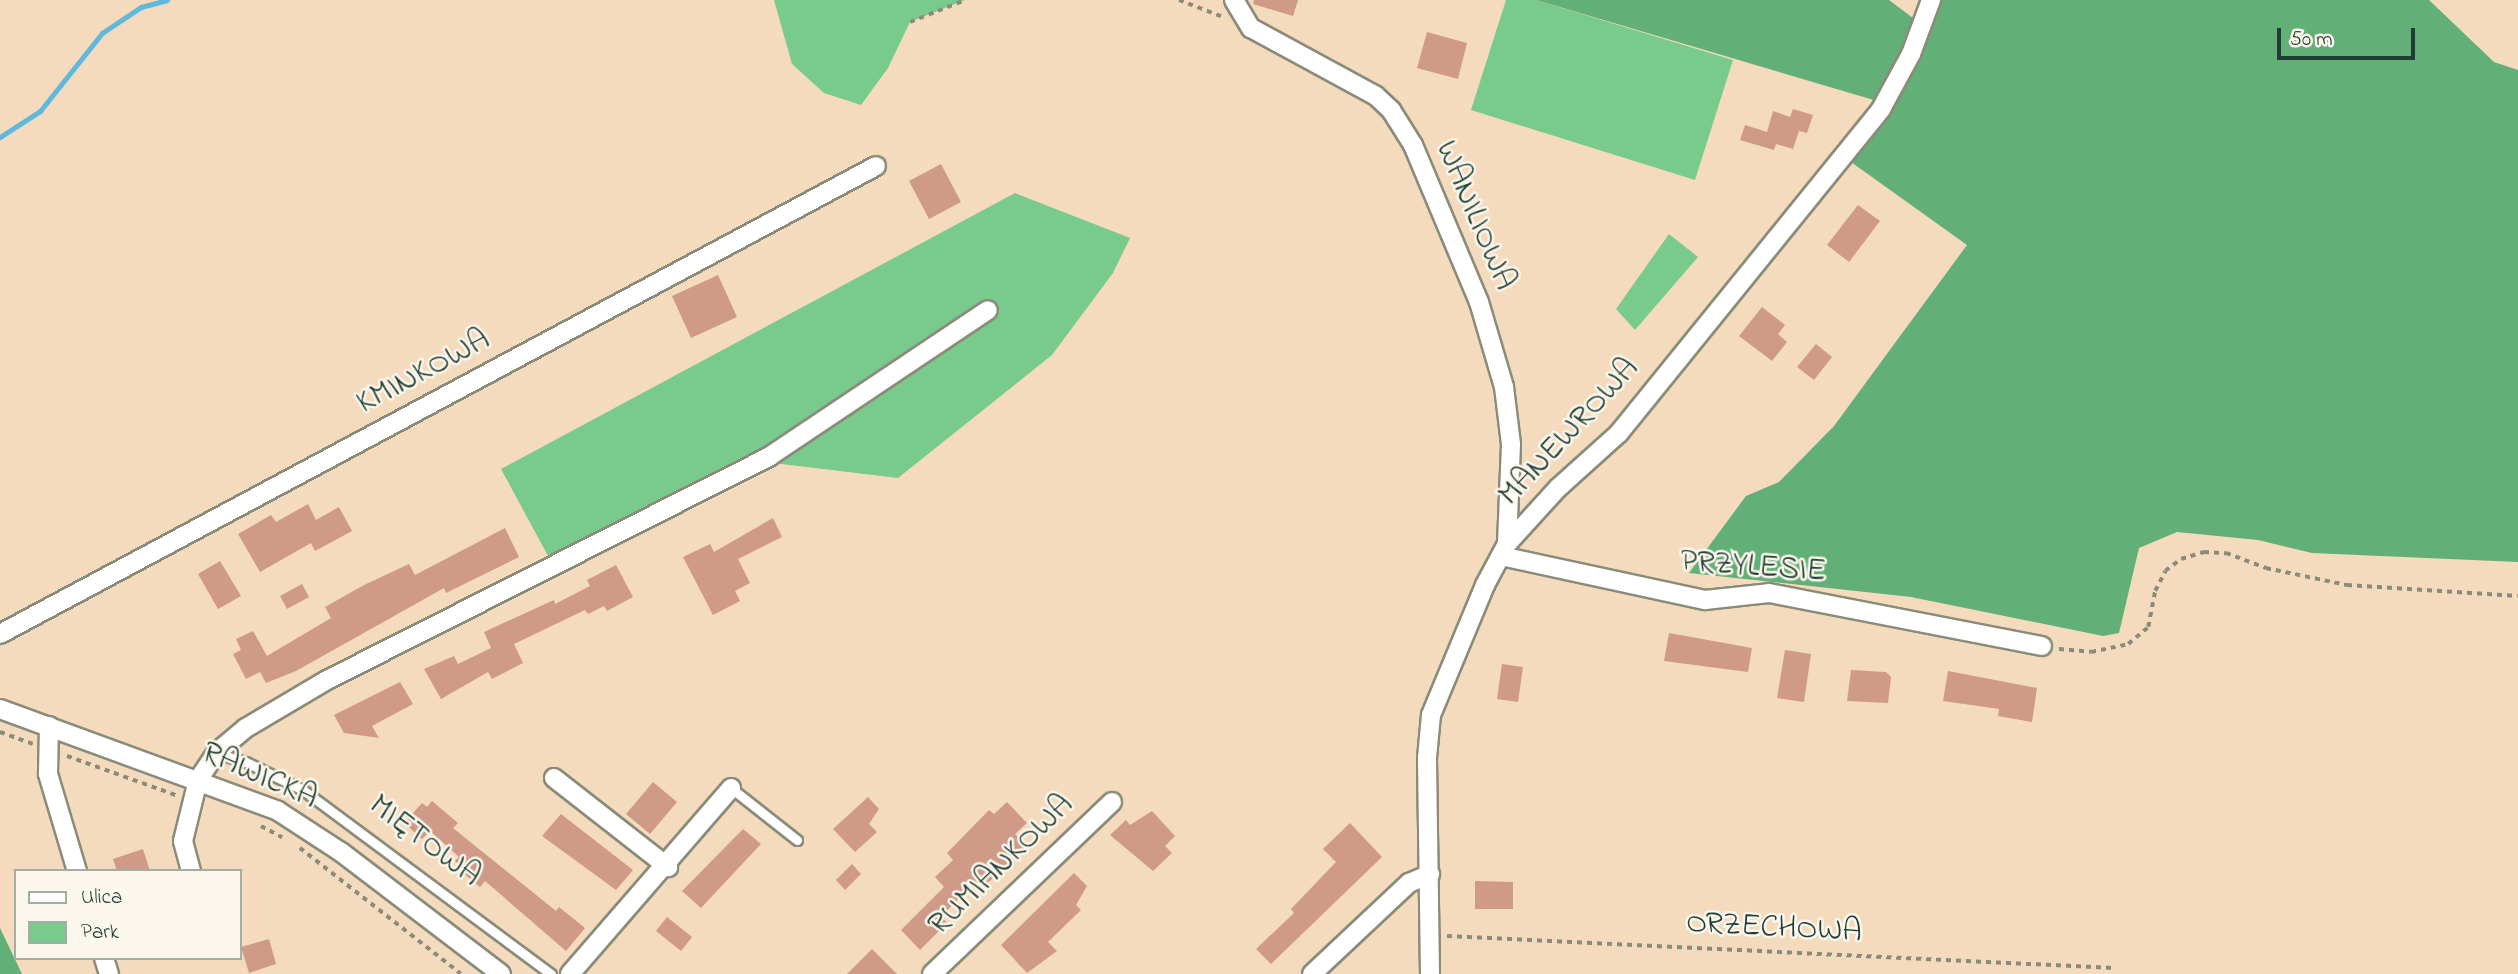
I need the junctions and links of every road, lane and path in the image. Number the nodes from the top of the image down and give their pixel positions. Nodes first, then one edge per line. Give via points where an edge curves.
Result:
1 (965, 0) edge
2 (1179, 0) edge
3 (1234, 0) edge
4 (1931, 0) edge
5 (910, 22) dead end
6 (1251, 28) junction
7 (876, 166) dead end
8 (988, 310) dead end
9 (1504, 550) junction
10 (2518, 596) edge
11 (0, 634) edge
12 (2042, 646) joint
13 (0, 709) edge
14 (49, 726) junction
15 (0, 732) edge
16 (48, 749) junction
17 (216, 753) junction
18 (554, 778) dead end
19 (198, 780) junction
20 (731, 788) joint
21 (192, 801) junction
22 (1112, 802) dead end
23 (258, 824) dead end
24 (285, 838) dead end
25 (797, 840) dead end
26 (293, 843) dead end
27 (668, 867) junction
28 (76, 869) edge
29 (190, 869) edge
30 (1430, 874) junction
31 (1430, 935) junction
32 (2115, 968) dead end
33 (461, 974) edge
34 (501, 974) edge
35 (551, 974) edge
36 (570, 974) edge
37 (932, 974) edge
38 (1312, 974) edge
39 (1430, 974) edge

1 - 5 path
2 - 6 path
3 - 6 street
4 - 9 street, MANEWROWA via 1911,54 1881,110 1619,433 1558,488
6 - 9 street, WANILIOWA via 1376,96 1391,110 1413,145 1479,302 1504,387 1511,444
7 - 11 street, KMINKOWA
8 - 17 street via 769,456 327,680 246,728
9 - 12 street, PRZYLESIE via 1704,600 1769,593 1807,598
9 - 30 street, MANEWROWA via 1467,623 1431,715 1427,758
10 - 12 path via 2347,585 2266,568 2226,553 2204,552 2181,559 2165,571 2155,591 2148,627 2128,644 2091,652
13 - 14 street, RAWICKA
14 - 16 street
14 - 19 street, RAWICKA
15 - 16 path
16 - 21 path
16 - 28 street via 48,774
17 - 19 street
17 - 35 lane, MIĘTOWA via 303,790
18 - 27 street
19 - 21 street
19 - 34 street, RAWICKA via 304,826
20 - 25 lane
20 - 27 street
21 - 29 street via 183,841
22 - 37 street, RUMIANKOWA
23 - 24 path
26 - 33 path
27 - 36 street
30 - 31 street, MANEWROWA
30 - 38 street via 1409,883
31 - 32 path, ORZECHOWA
31 - 39 street, MANEWROWA

